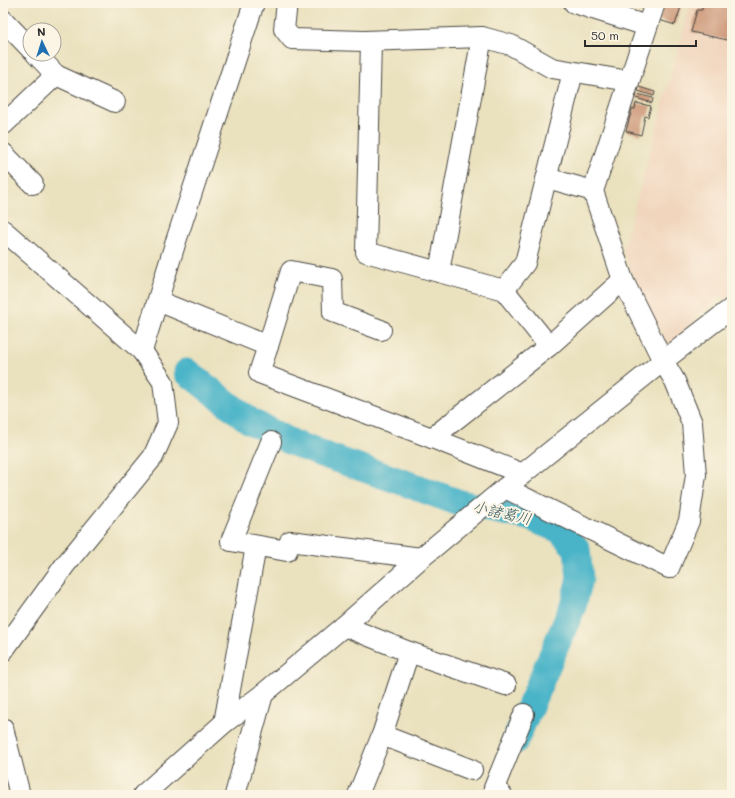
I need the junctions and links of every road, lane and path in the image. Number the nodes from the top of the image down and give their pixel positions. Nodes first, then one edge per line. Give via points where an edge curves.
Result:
1 (254, 3) edge
2 (287, 3) edge
3 (574, 3) edge
4 (655, 3) edge
5 (3, 20) edge
6 (647, 26) junction
7 (482, 37) junction
8 (22, 40) edge
9 (371, 41) junction
10 (44, 62) edge
11 (573, 72) junction
12 (56, 75) junction
13 (629, 81) junction
14 (115, 102) dead end
15 (3, 125) edge
16 (3, 153) edge
17 (547, 178) junction
18 (33, 184) dead end
19 (593, 191) junction
20 (3, 230) edge
21 (439, 272) junction
22 (623, 280) junction
23 (504, 290) junction
24 (158, 300) junction
25 (732, 308) edge
26 (381, 330) dead end
27 (268, 346) junction
28 (549, 346) junction
29 (142, 351) junction
30 (663, 361) junction
31 (432, 438) junction
32 (271, 442) dead end
33 (523, 474) junction
34 (505, 488) junction
35 (256, 546) junction
36 (421, 558) junction
37 (344, 626) junction
38 (3, 651) edge
39 (409, 652) junction
40 (506, 685) dead end
41 (264, 694) junction
42 (524, 714) dead end
43 (224, 723) junction
44 (3, 731) edge
45 (382, 735) junction
46 (472, 770) dead end
47 (20, 795) edge
48 (143, 795) edge
49 (236, 795) edge
50 (358, 795) edge
51 (502, 795) edge

1 - 24 street
2 - 9 street via 284,29 292,39
3 - 6 street
4 - 6 street
5 - 8 street
6 - 13 street
7 - 9 street
7 - 11 street via 511,45 552,68
7 - 21 street
9 - 21 street via 366,252
10 - 12 street
11 - 13 street
11 - 17 street
12 - 14 street
12 - 15 street
13 - 19 street
16 - 18 street
17 - 19 street
17 - 23 street via 526,263
19 - 22 street
20 - 29 street
21 - 23 street
22 - 28 street
22 - 30 street
23 - 28 street
24 - 27 street
24 - 29 street
25 - 30 street
26 - 27 street via 333,312 332,279 291,270
27 - 31 street via 259,373
28 - 31 street
29 - 38 street via 163,382 168,423 153,457 65,565
30 - 33 street
30 - 34 street via 675,381 692,423 696,475 689,521 669,568
31 - 33 street
32 - 35 street via 231,541
33 - 34 street
34 - 36 street
35 - 36 street via 287,551 290,541
35 - 43 street
36 - 37 street
37 - 39 street
37 - 41 street
39 - 40 street
39 - 45 street
41 - 43 street
41 - 49 street
42 - 51 street via 494,788
43 - 48 street
44 - 47 street
45 - 46 street
45 - 50 street

